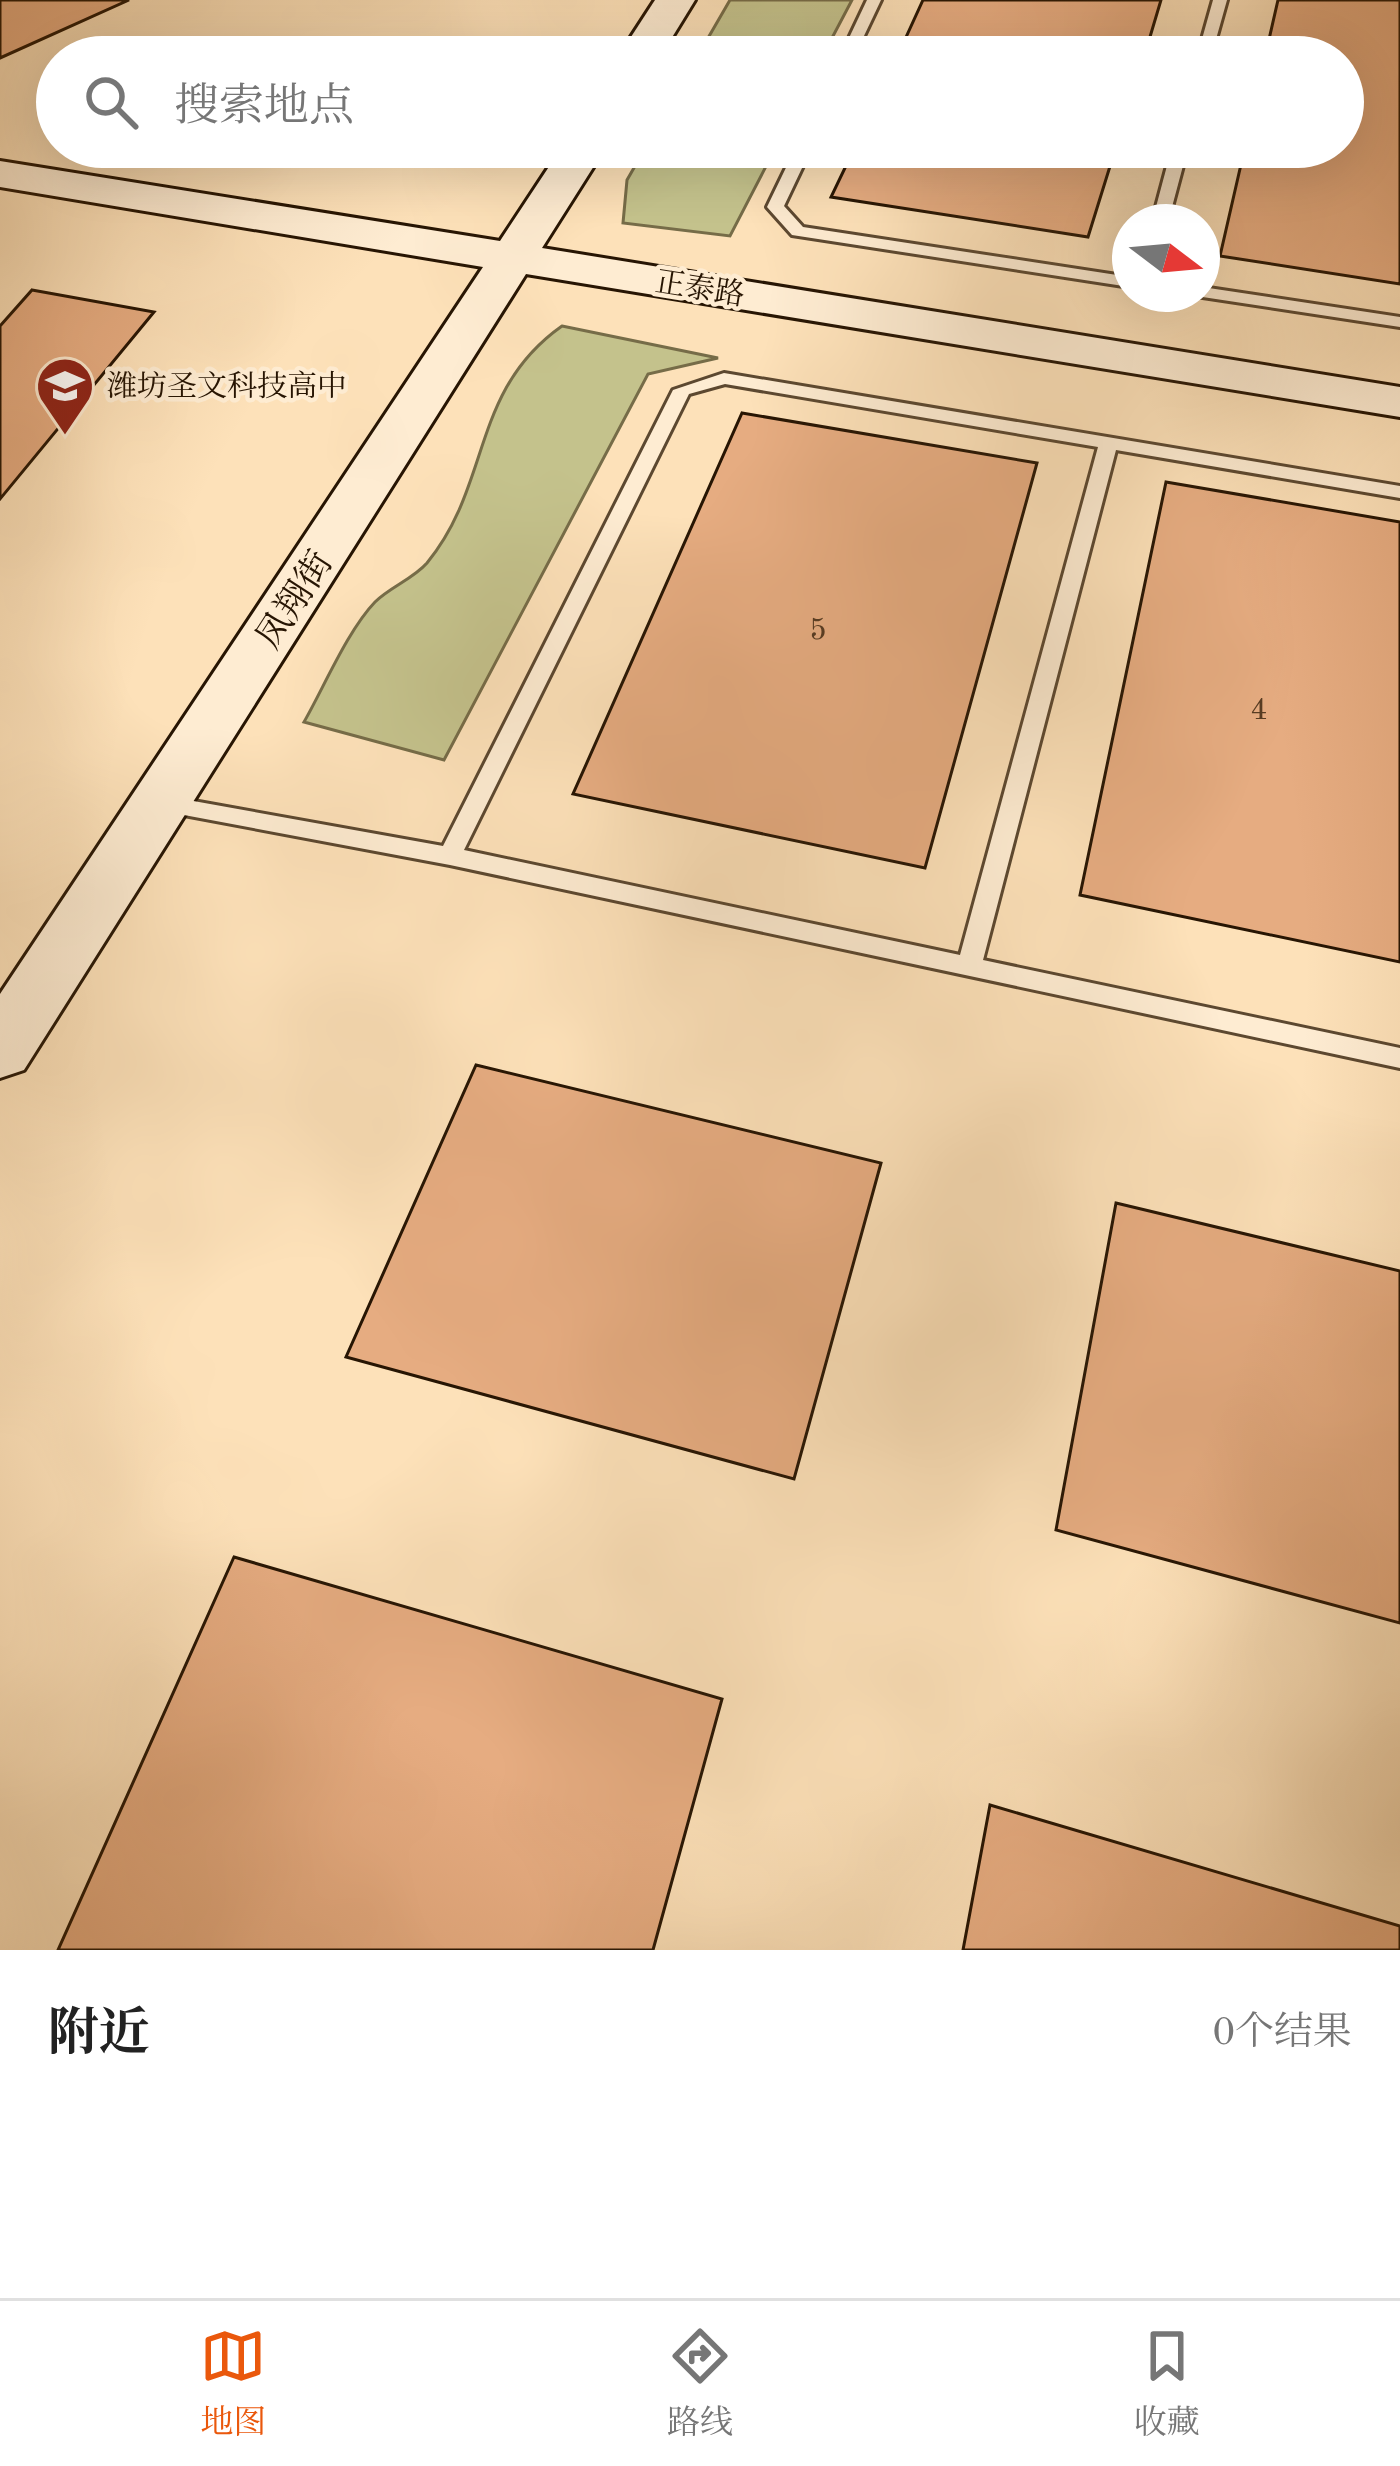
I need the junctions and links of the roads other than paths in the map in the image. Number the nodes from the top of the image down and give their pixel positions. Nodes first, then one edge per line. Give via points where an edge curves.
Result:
1 (675, 0) edge
2 (874, 0) edge
3 (1220, 0) edge
4 (652, 36) edge
5 (857, 36) edge
6 (1210, 36) edge
7 (571, 168) edge
8 (794, 168) edge
9 (1174, 168) edge
10 (0, 175) edge
11 (1165, 204) edge
12 (515, 258) junction
13 (1112, 279) edge
14 (1220, 295) edge
15 (1400, 322) edge
16 (1400, 402) edge
17 (1108, 443) junction
18 (1400, 492) edge
19 (160, 803) junction
20 (450, 856) junction
21 (969, 967) junction
22 (0, 1050) edge
23 (1400, 1058) edge

1 - 4 street
2 - 5 lane
3 - 6 lane
7 - 12 street, 凤翔街
8 - 13 lane via 775,207 798,231
9 - 11 lane
10 - 12 street, 正泰路
12 - 16 street, 正泰路
12 - 19 street, 凤翔街
14 - 15 lane
17 - 18 lane
17 - 20 lane via 724,378 682,389
17 - 21 lane
19 - 20 lane
19 - 22 street, 凤翔街
20 - 21 lane
21 - 23 lane

